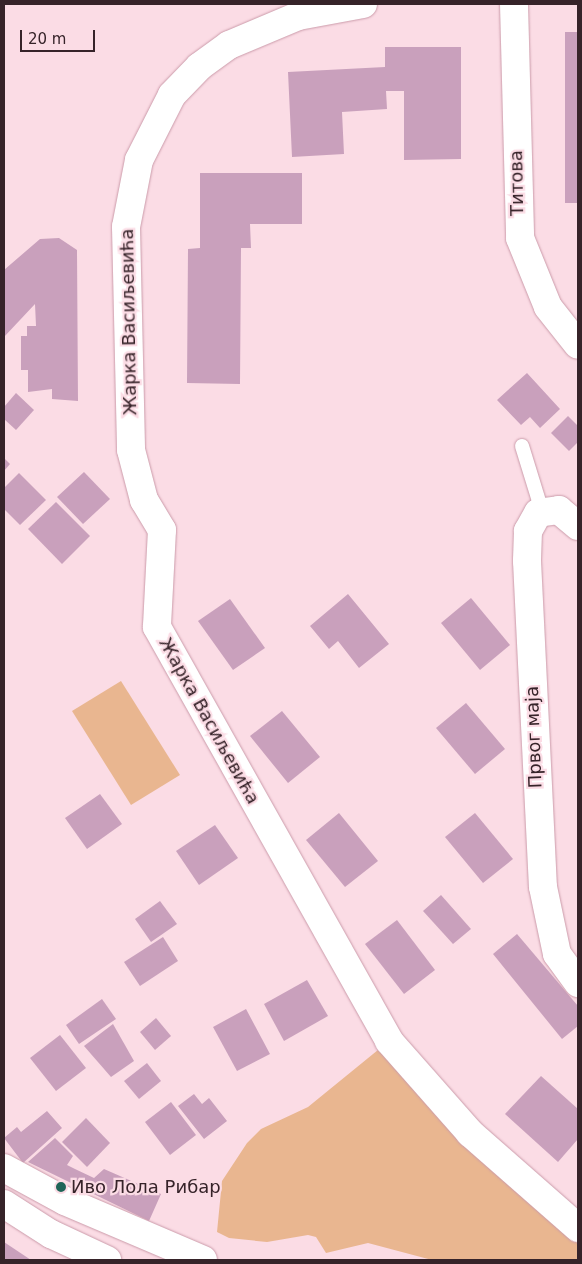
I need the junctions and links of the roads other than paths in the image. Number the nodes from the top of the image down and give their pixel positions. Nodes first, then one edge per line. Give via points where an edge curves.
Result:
1 (363, 4) edge
2 (514, 4) edge
3 (578, 344) edge
4 (522, 446) dead end
5 (562, 517) edge
6 (578, 984) edge
7 (4, 1168) edge
8 (4, 1204) edge
9 (578, 1228) edge
10 (107, 1260) edge
11 (202, 1260) edge

1 - 9 street, Жарка Васиљевића via 298,16 230,45 199,67 172,95 139,160 126,227 131,450 144,500 162,530 157,627 389,1041 470,1133
2 - 3 street, Титова via 520,238 548,307
4 - 5 lane
5 - 6 street, Првог маја via 530,524 527,561 543,887 557,954
7 - 11 street via 65,1201
8 - 10 street via 51,1234

